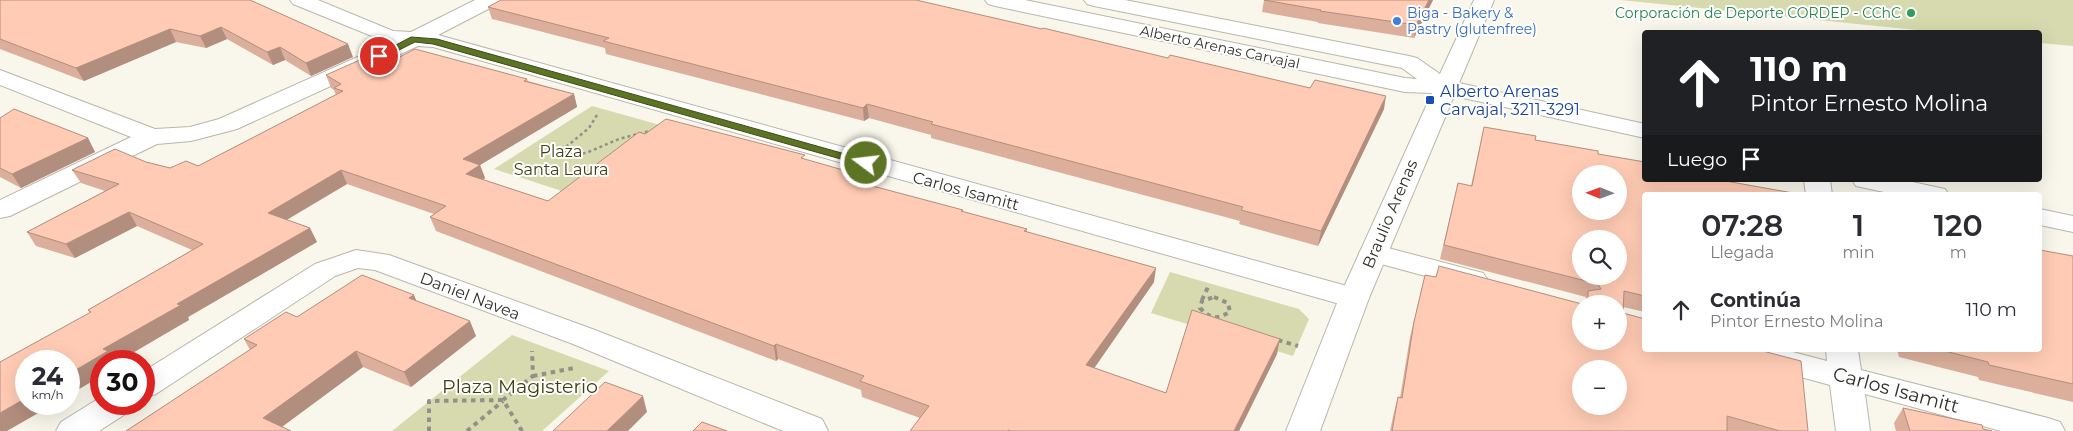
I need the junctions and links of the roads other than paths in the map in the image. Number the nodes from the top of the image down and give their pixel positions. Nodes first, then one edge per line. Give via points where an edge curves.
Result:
1 (300, 0) edge
2 (491, 0) edge
3 (995, 0) edge
4 (1094, 0) edge
5 (1484, 0) edge
6 (424, 40) junction
7 (0, 77) edge
8 (1445, 86) junction
9 (1642, 130) edge
10 (152, 137) junction
11 (1874, 182) edge
12 (1922, 192) edge
13 (0, 210) edge
14 (2042, 217) edge
15 (2073, 224) edge
16 (1373, 253) junction
17 (1496, 286) edge
18 (1354, 298) junction
19 (1759, 352) edge
20 (1844, 363) edge
21 (155, 379) edge
22 (98, 415) edge
23 (73, 431) edge
24 (812, 431) edge
25 (1303, 431) edge
26 (1853, 431) edge
27 (2048, 431) edge

1 - 6 street, Carlos Isamitt via 389,37
2 - 6 street
3 - 8 street, Alberto Arenas Carvajal via 1404,86
4 - 8 street, Alberto Arenas Carvajal via 1409,63
5 - 8 street, Braulio Arenas
6 - 10 street via 228,124 192,134
6 - 18 street, Carlos Isamitt
7 - 10 street
8 - 9 street, Alberto Arenas Carvajal
8 - 16 street, Braulio Arenas
10 - 13 street
11 - 12 street
14 - 15 street
16 - 17 street
16 - 18 street, Braulio Arenas
18 - 25 street, Braulio Arenas
19 - 20 street, Carlos Isamitt
20 - 26 street
20 - 27 street, Carlos Isamitt
21 - 24 street, Daniel Navea via 325,270 356,259 379,262 584,337
22 - 23 street

